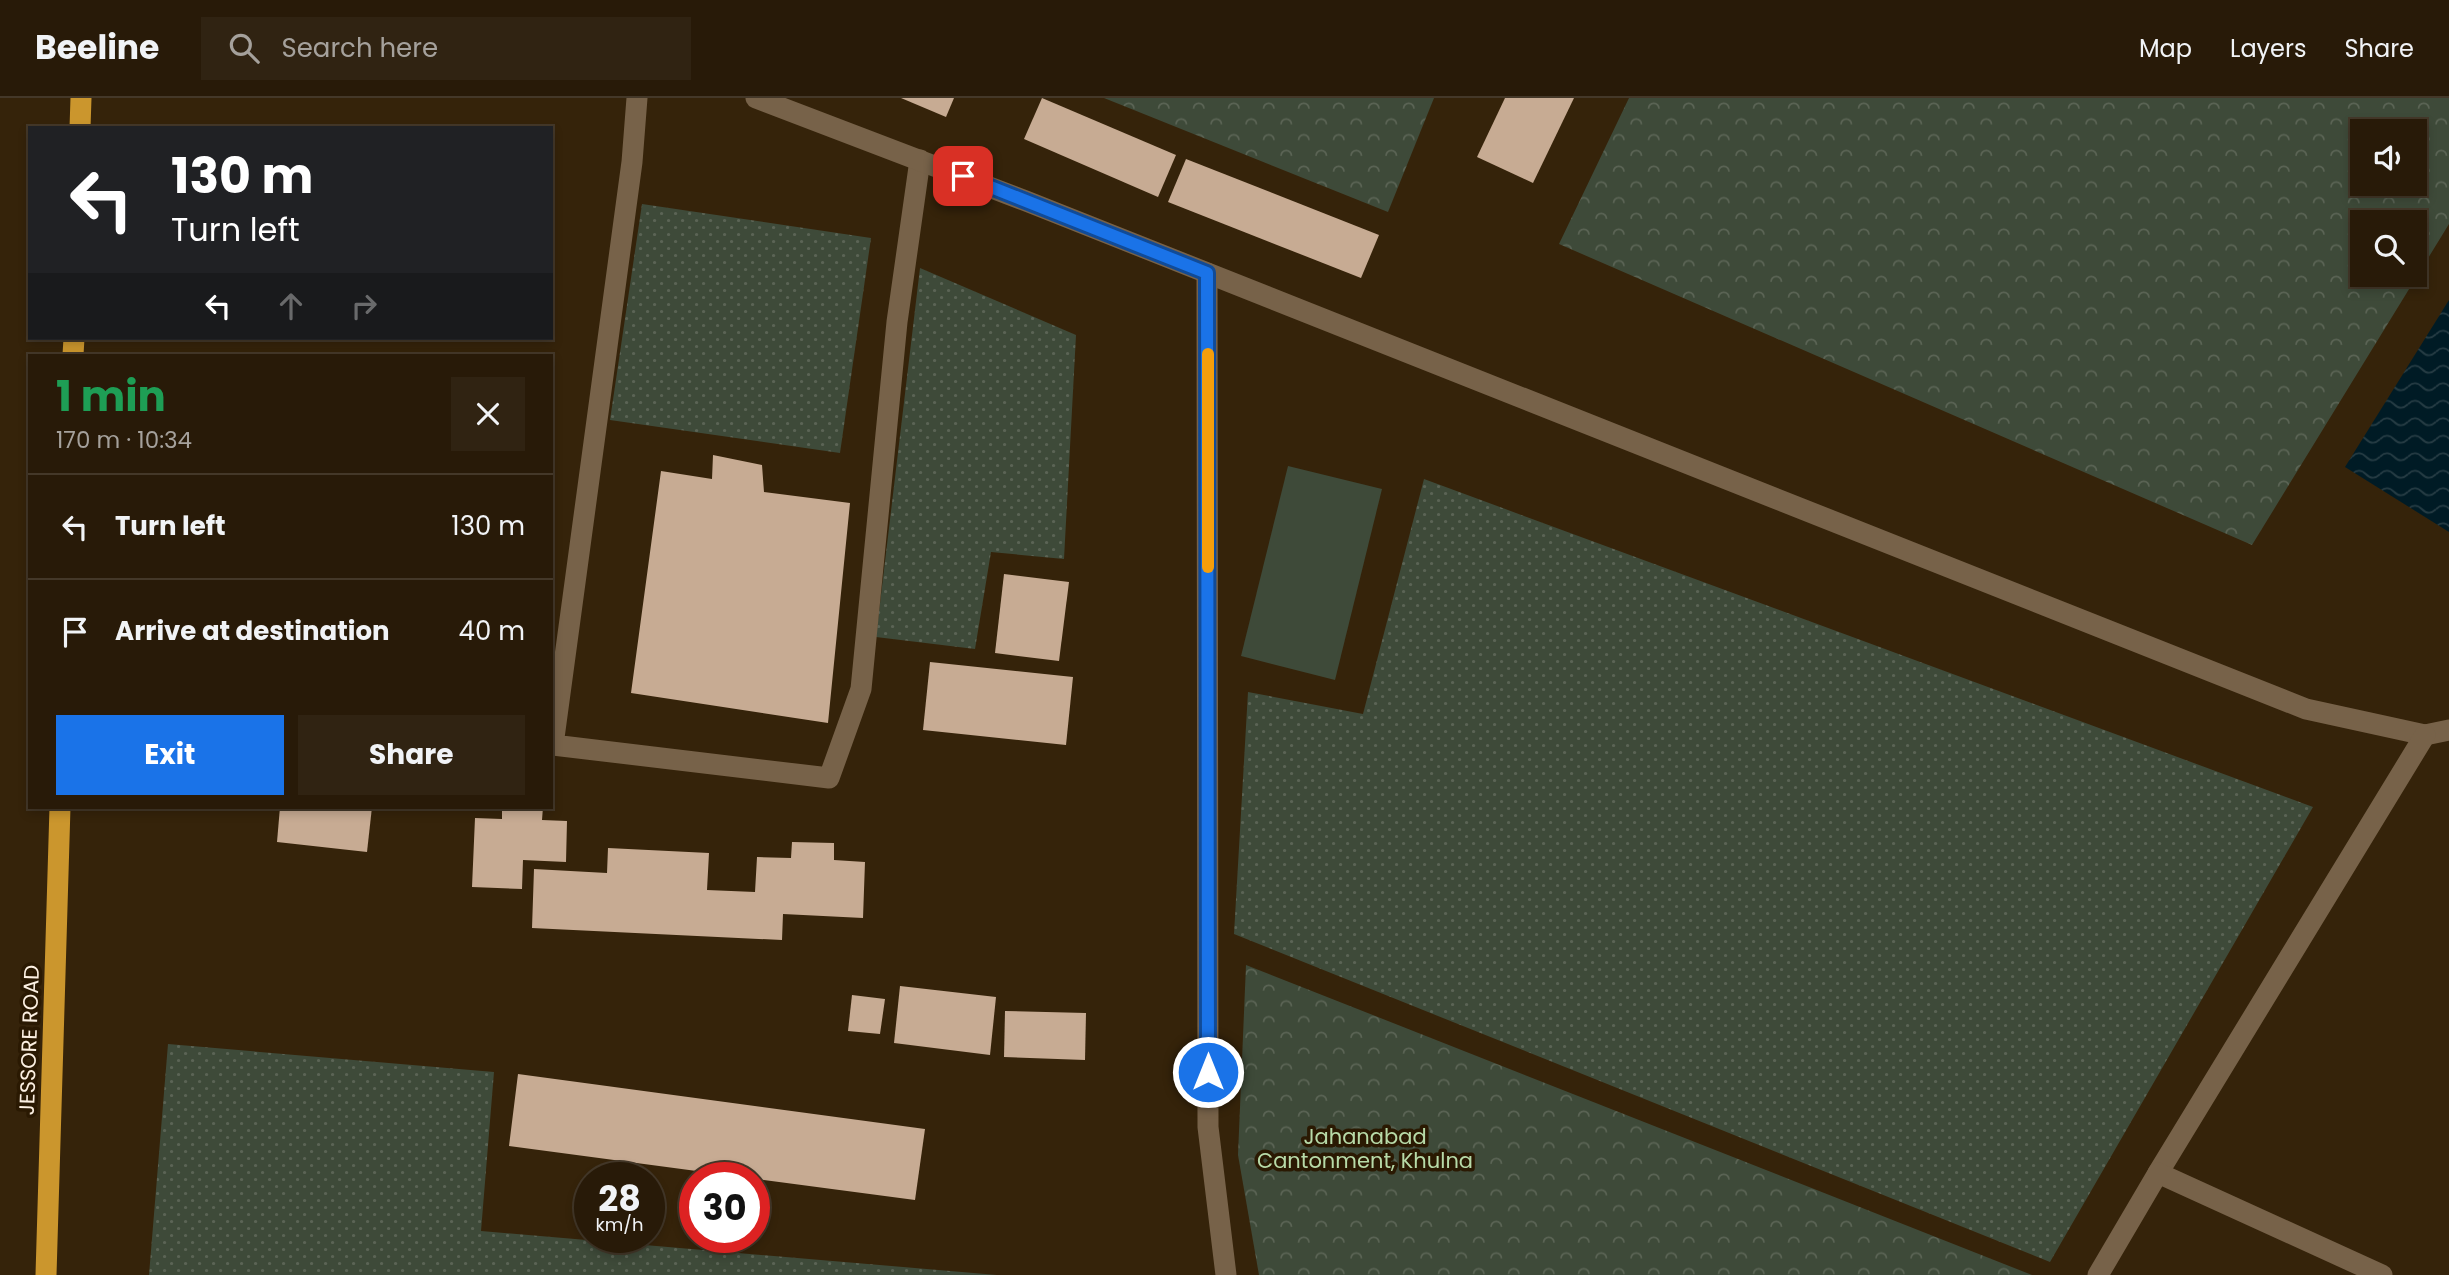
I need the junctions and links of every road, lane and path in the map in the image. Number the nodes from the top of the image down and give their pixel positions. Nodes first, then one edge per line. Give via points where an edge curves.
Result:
1 (81, 98) edge
2 (637, 98) edge
3 (756, 98) edge
4 (80, 126) edge
5 (920, 160) junction
6 (1207, 273) junction
7 (2449, 730) edge
8 (2425, 734) junction
9 (60, 809) edge
10 (2158, 1173) junction
11 (46, 1275) edge
12 (1226, 1275) edge
13 (2098, 1275) edge
14 (2382, 1275) edge

1 - 4 highway
2 - 5 street via 553,745 829,778 861,689 897,322
3 - 5 street
5 - 6 street
6 - 8 street via 2306,709
6 - 12 street via 1208,1127
7 - 8 street
8 - 10 street
9 - 11 highway, JESSORE ROAD
10 - 13 street
10 - 14 street

